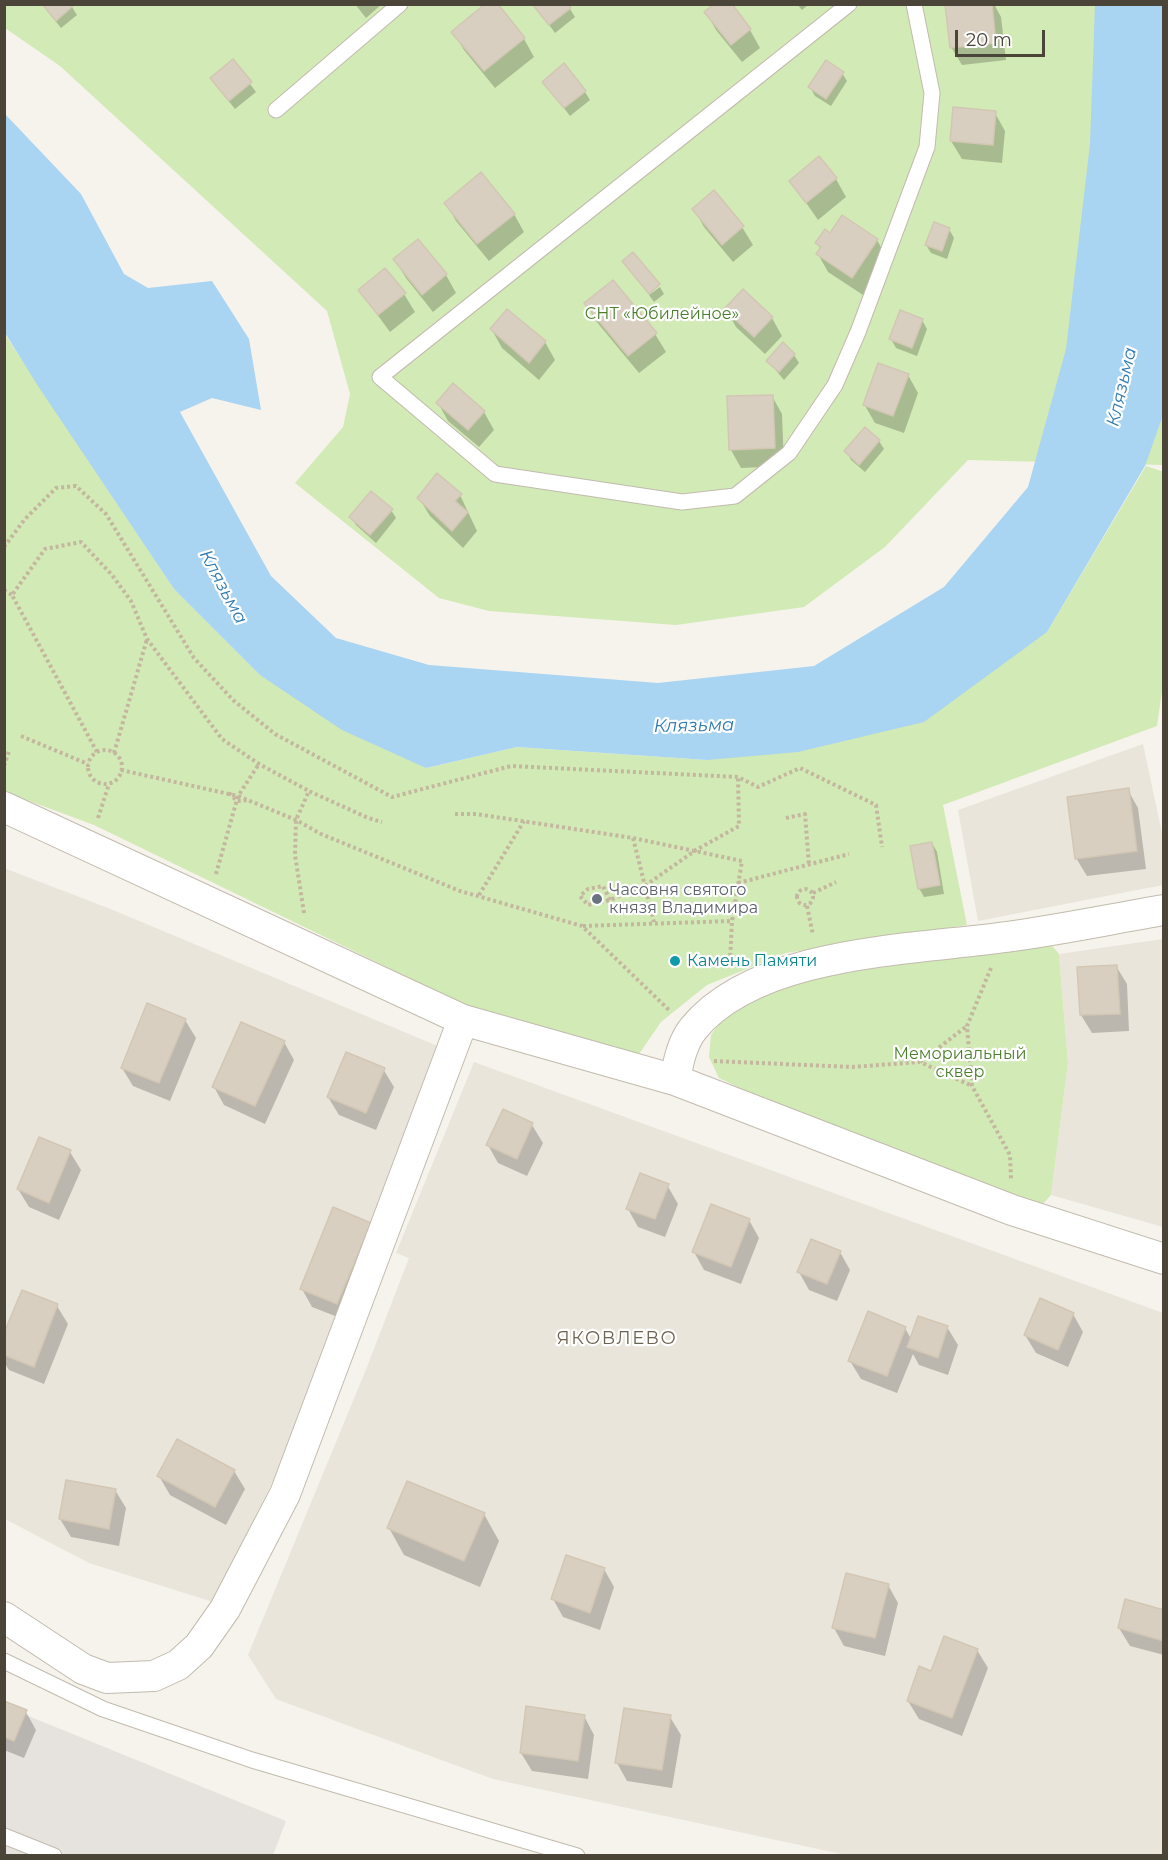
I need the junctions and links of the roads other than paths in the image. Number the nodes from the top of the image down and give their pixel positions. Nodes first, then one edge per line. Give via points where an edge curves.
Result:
1 (400, 4) edge
2 (849, 4) edge
3 (914, 4) edge
4 (276, 110) dead end
5 (4, 807) edge
6 (1164, 909) edge
7 (463, 1020) junction
8 (677, 1070) junction
9 (1164, 1259) edge
10 (4, 1617) edge
11 (4, 1660) edge
12 (4, 1836) edge
13 (54, 1856) edge
14 (577, 1856) edge

1 - 4 lane
2 - 3 lane via 380,377 495,474 682,502 735,496 789,453 835,385 927,147 932,93
5 - 7 street
6 - 8 street via 1005,937 818,962 774,974 729,996 692,1031
7 - 8 street
7 - 10 street via 285,1494 225,1609 199,1646 178,1665 154,1676 107,1678 83,1669
8 - 9 street via 1012,1210
11 - 14 lane via 103,1709 230,1753
12 - 13 lane

